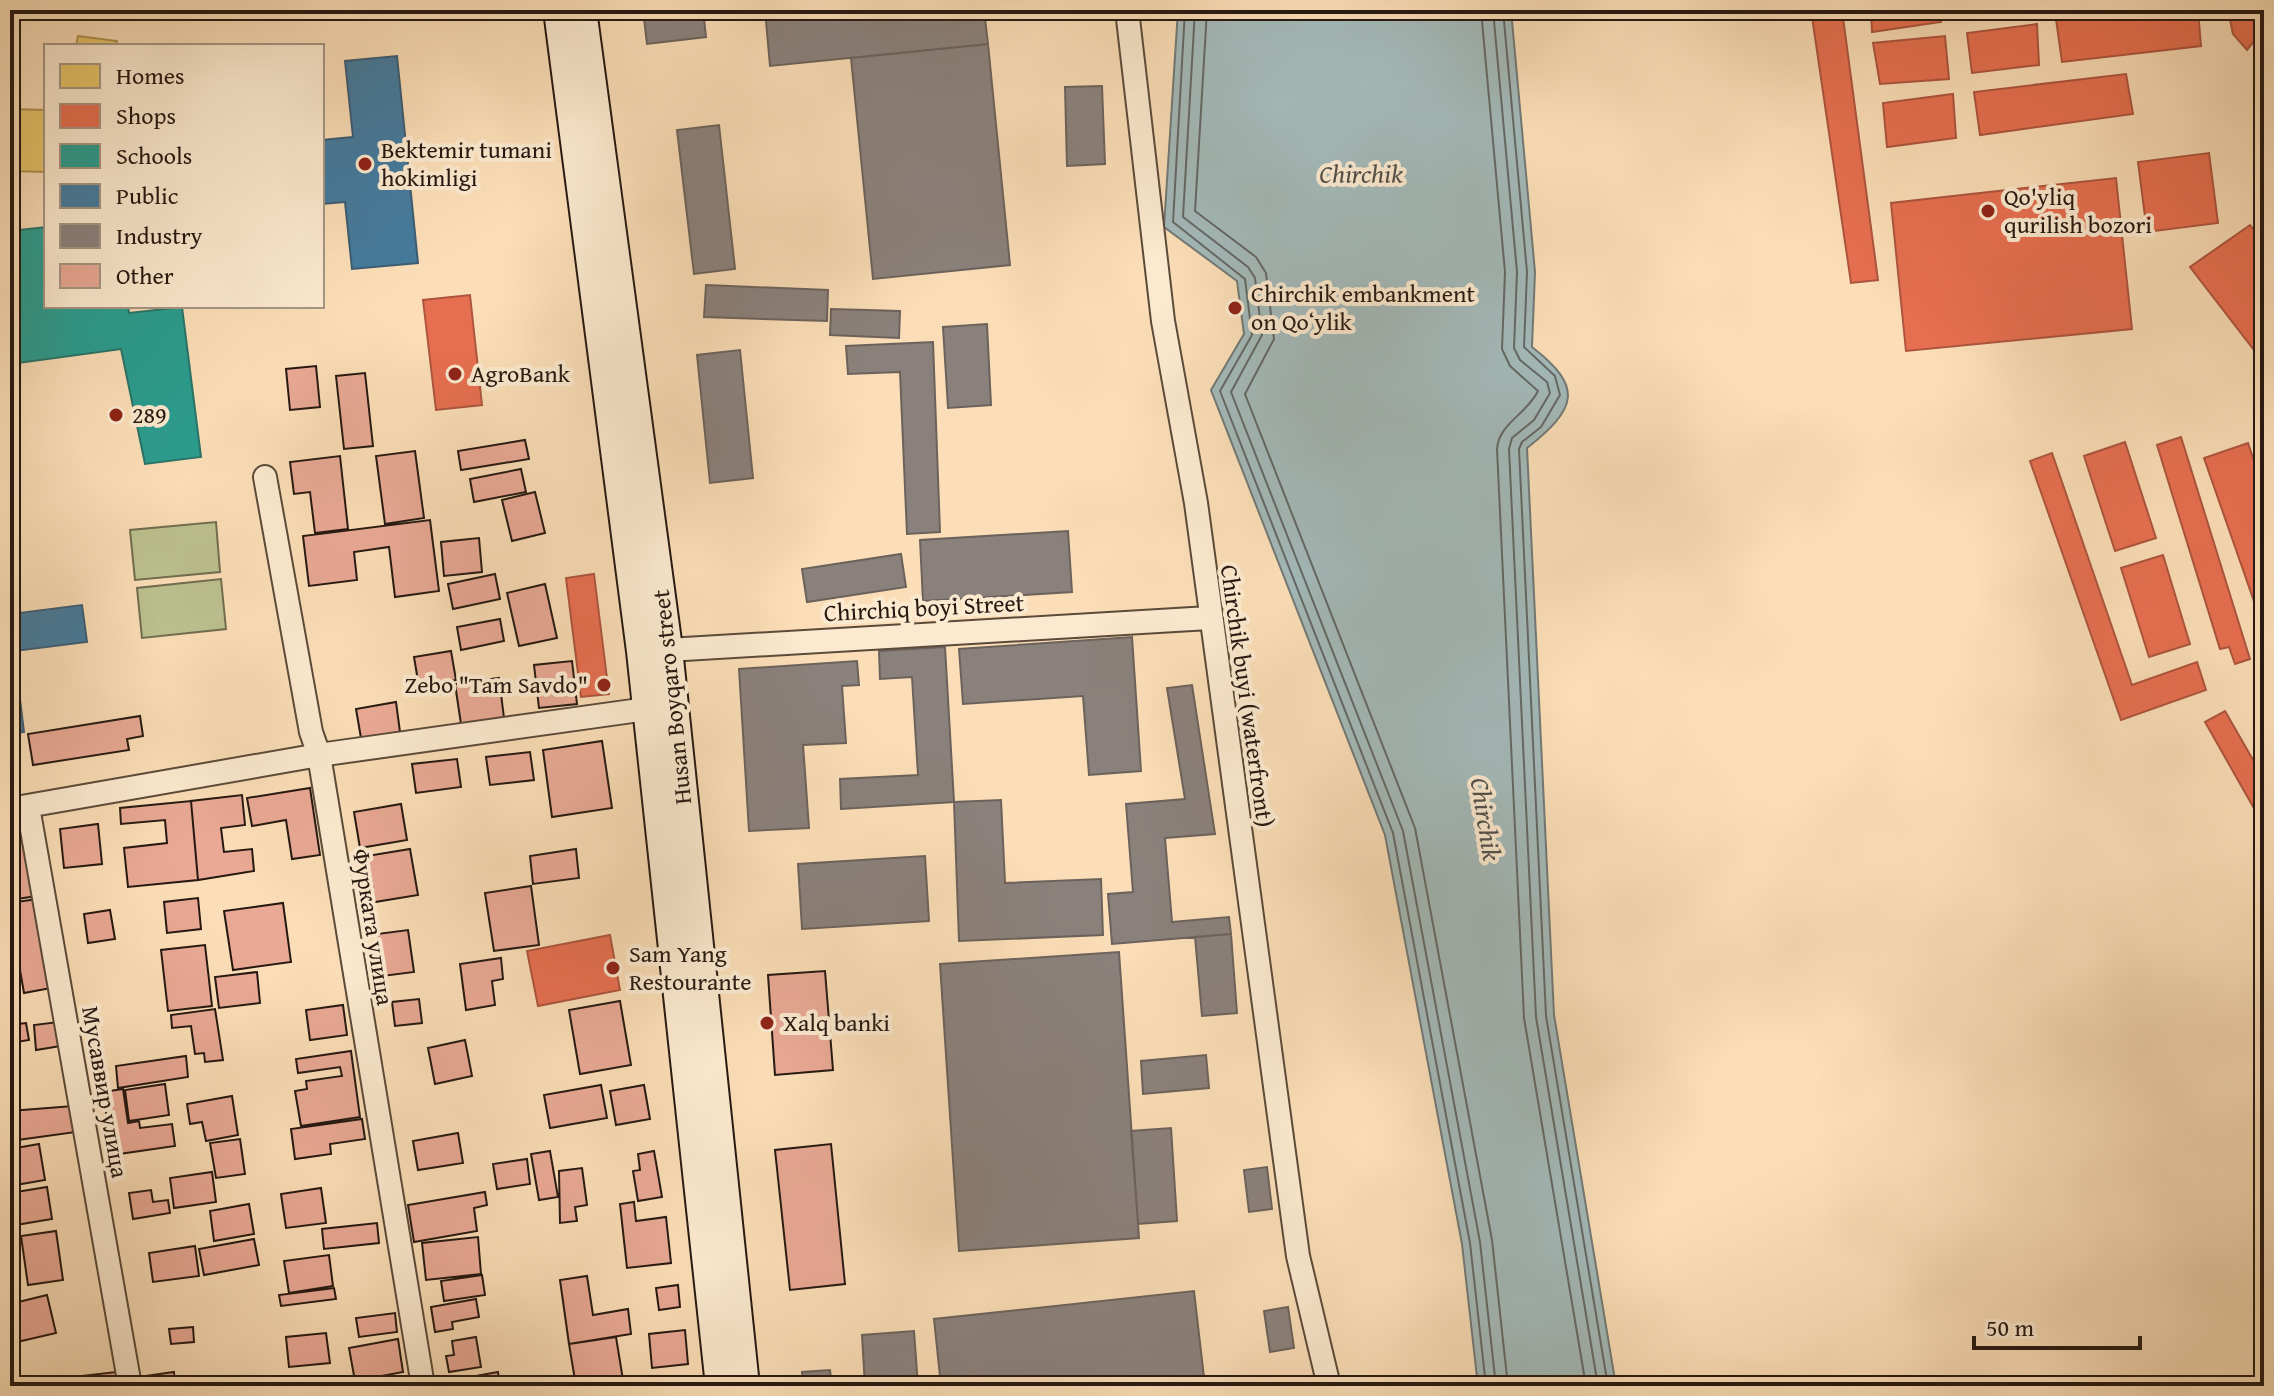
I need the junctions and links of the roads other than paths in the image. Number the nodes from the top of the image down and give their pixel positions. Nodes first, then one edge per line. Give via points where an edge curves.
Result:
1 (559, 10) edge
2 (581, 10) edge
3 (1127, 10) edge
4 (265, 477) dead end
5 (1209, 618) junction
6 (655, 650) junction
7 (661, 707) junction
8 (319, 755) junction
9 (19, 808) edge
10 (130, 1386) edge
11 (423, 1386) edge
12 (721, 1386) edge
13 (744, 1386) edge
14 (1329, 1386) edge

1 - 6 main road, Husan Boyqaro street
2 - 6 main road, Husan Boyqaro street
3 - 5 street, Chirchik buyi (waterfront) via 1163,321 1196,503
4 - 8 street, Фурката улица
5 - 6 street, Chirchiq boyi Street
5 - 14 street, Chirchik buyi (waterfront) via 1298,1256
6 - 7 main road, Husan Boyqaro street
7 - 8 street
7 - 12 main road, Husan Boyqaro street
7 - 13 main road, Husan Boyqaro street
8 - 9 street
8 - 11 street, Фурката улица
9 - 10 street, Мусаввир улица

